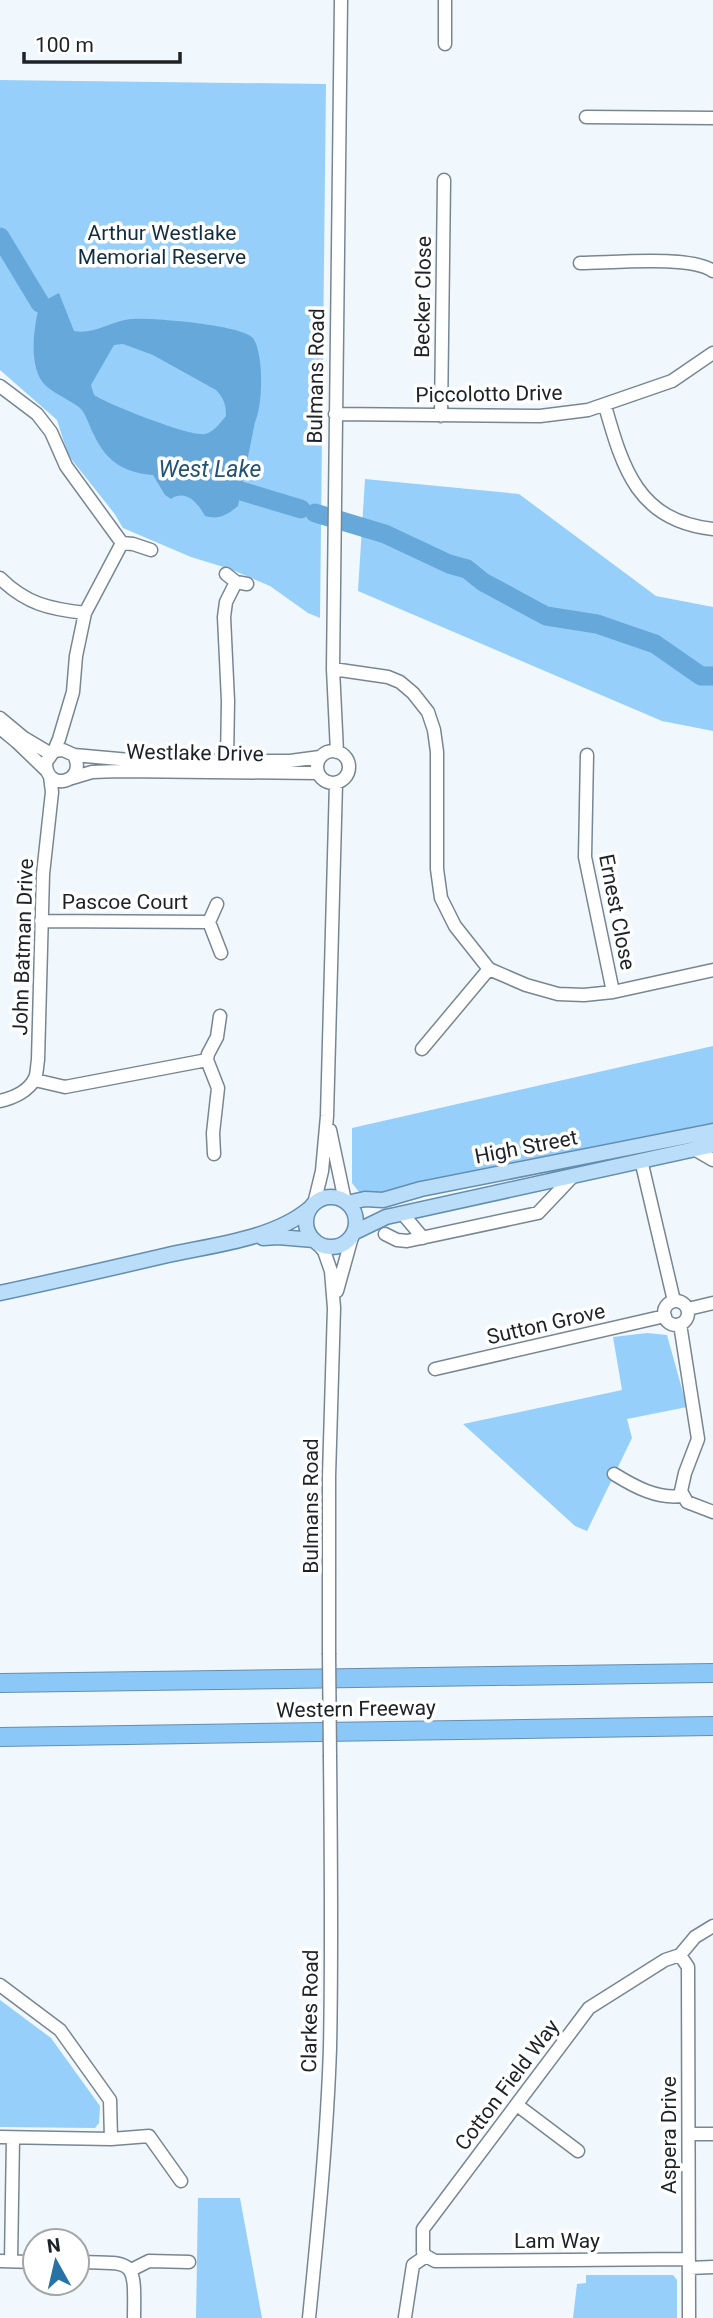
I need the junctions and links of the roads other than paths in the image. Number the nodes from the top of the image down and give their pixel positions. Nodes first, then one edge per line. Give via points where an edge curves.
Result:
1 (341, 0) edge
2 (445, 0) edge
3 (445, 44) dead end
4 (586, 117) dead end
5 (713, 118) edge
6 (444, 180) dead end
7 (580, 263) dead end
8 (713, 271) edge
9 (713, 353) edge
10 (0, 386) edge
11 (605, 406) junction
12 (335, 414) junction
13 (441, 415) junction
14 (713, 529) edge
15 (122, 543) junction
16 (151, 550) dead end
17 (0, 578) edge
18 (236, 580) dead end
19 (85, 613) junction
20 (333, 669) junction
21 (68, 708) junction
22 (0, 718) edge
23 (0, 728) edge
24 (53, 752) junction
25 (337, 752) junction
26 (73, 754) junction
27 (587, 755) dead end
28 (320, 757) junction
29 (227, 761) junction
30 (318, 773) junction
31 (48, 774) junction
32 (70, 779) junction
33 (336, 783) junction
34 (50, 816) junction
35 (217, 904) dead end
36 (41, 921) junction
37 (209, 922) junction
38 (221, 953) dead end
39 (489, 969) junction
40 (713, 970) edge
41 (613, 992) junction
42 (220, 1016) dead end
43 (422, 1049) dead end
44 (207, 1060) junction
45 (35, 1080) junction
46 (0, 1101) edge
47 (327, 1116) junction
48 (713, 1131) edge
49 (713, 1145) edge
50 (694, 1149) junction
51 (214, 1154) dead end
52 (640, 1160) junction
53 (713, 1160) edge
54 (574, 1174) junction
55 (346, 1202) junction
56 (312, 1207) junction
57 (402, 1213) junction
58 (385, 1234) dead end
59 (353, 1235) junction
60 (423, 1238) junction
61 (236, 1240) junction
62 (315, 1241) junction
63 (0, 1293) edge
64 (674, 1301) junction
65 (713, 1303) edge
66 (334, 1308) junction
67 (688, 1309) junction
68 (665, 1316) junction
69 (680, 1324) junction
70 (435, 1369) dead end
71 (614, 1474) dead end
72 (682, 1496) junction
73 (713, 1512) edge
74 (713, 1673) edge
75 (0, 1683) edge
76 (329, 1704) joint
77 (713, 1726) edge
78 (0, 1737) edge
79 (713, 1926) edge
80 (680, 1955) junction
81 (0, 1985) edge
82 (517, 2105) junction
83 (689, 2134) junction
84 (713, 2134) edge
85 (6, 2137) edge
86 (111, 2139) junction
87 (578, 2151) dead end
88 (181, 2181) dead end
89 (426, 2256) junction
90 (6, 2261) edge
91 (91, 2262) edge
92 (189, 2262) dead end
93 (689, 2263) junction
94 (713, 2267) edge
95 (131, 2270) junction
96 (405, 2317) edge
97 (134, 2318) edge
98 (309, 2318) edge
99 (689, 2318) edge

1 - 12 street, Bulmans Road
2 - 3 street
4 - 5 street
6 - 13 street, Becker Close
7 - 8 street via 681,262
9 - 11 street, Piccolotto Drive via 672,382
10 - 15 street via 29,406 51,432 66,466
11 - 13 street, Piccolotto Drive via 540,416
11 - 14 street via 618,452 641,495 676,521
12 - 13 street, Piccolotto Drive
12 - 20 street, Bulmans Road
15 - 16 street
15 - 19 street
17 - 19 street via 39,604
18 - 29 street via 224,617
19 - 21 street
20 - 25 street, Bulmans Road
20 - 39 street via 400,682 428,712 437,752 441,898 455,926
21 - 24 street
21 - 26 street
22 - 24 street via 24,738
23 - 31 street
24 - 26 street
24 - 31 street via 46,762
25 - 28 street
25 - 33 street via 349,768 345,778
26 - 29 street, Westlake Drive via 141,761
26 - 32 street via 77,767
27 - 41 street, Ernest Close via 585,857
28 - 29 street, Westlake Drive
28 - 30 street
30 - 32 street, Westlake Drive via 119,771
30 - 33 street via 325,781
31 - 32 street via 59,781
31 - 34 street, John Batman Drive
32 - 34 street, John Batman Drive
33 - 47 street
34 - 36 street, John Batman Drive
35 - 37 street, Pascoe Court
36 - 37 street, Pascoe Court
36 - 45 street, John Batman Drive
37 - 38 street, Pascoe Court
39 - 41 street via 558,994
39 - 43 street
40 - 41 street
42 - 44 street
44 - 45 street via 65,1087
44 - 51 street via 218,1088
45 - 46 street via 23,1092
47 - 55 street
47 - 56 street via 322,1171
48 - 55 main road, High Street via 383,1200
49 - 50 main road, High Street
50 - 52 main road, High Street
50 - 53 street
52 - 54 main road, High Street
52 - 64 street
54 - 57 main road, High Street
54 - 60 street via 538,1213
55 - 56 main road via 325,1198
55 - 59 main road via 356,1218
56 - 61 main road via 279,1228
56 - 62 main road via 306,1224
57 - 59 main road, High Street via 372,1222
57 - 60 street
58 - 60 street via 397,1240
59 - 62 main road via 339,1246
59 - 66 street, Bulmans Road
61 - 62 main road via 278,1237
61 - 63 main road
62 - 66 street, Bulmans Road via 331,1271
64 - 67 street
64 - 68 street via 666,1307
65 - 67 street
66 - 76 street, Bulmans Road, bridge
67 - 69 street
68 - 69 street
68 - 70 street, Sutton Grove
69 - 72 street via 698,1439 681,1485
71 - 72 street via 655,1494
72 - 73 street
74 - 75 highway, Western Freeway
76 - 98 street, Clarkes Road, bridge via 330,2050
77 - 78 highway, Western Freeway
79 - 80 street, Cotton Field Way via 695,1937
80 - 82 street, Cotton Field Way via 589,2008
80 - 83 street, Aspera Drive via 688,1967
81 - 86 street via 60,2030 110,2100
82 - 87 street
82 - 89 street, Cotton Field Way via 423,2229
83 - 84 street
83 - 93 street, Aspera Drive
85 - 86 street
85 - 90 street
86 - 88 street via 149,2136
89 - 93 street, Lam Way via 435,2261
89 - 96 street, Cotton Field Way via 413,2265
91 - 95 street via 118,2263
92 - 95 street via 149,2261
93 - 94 street, Lam Way
93 - 99 street, Aspera Drive
95 - 97 street

